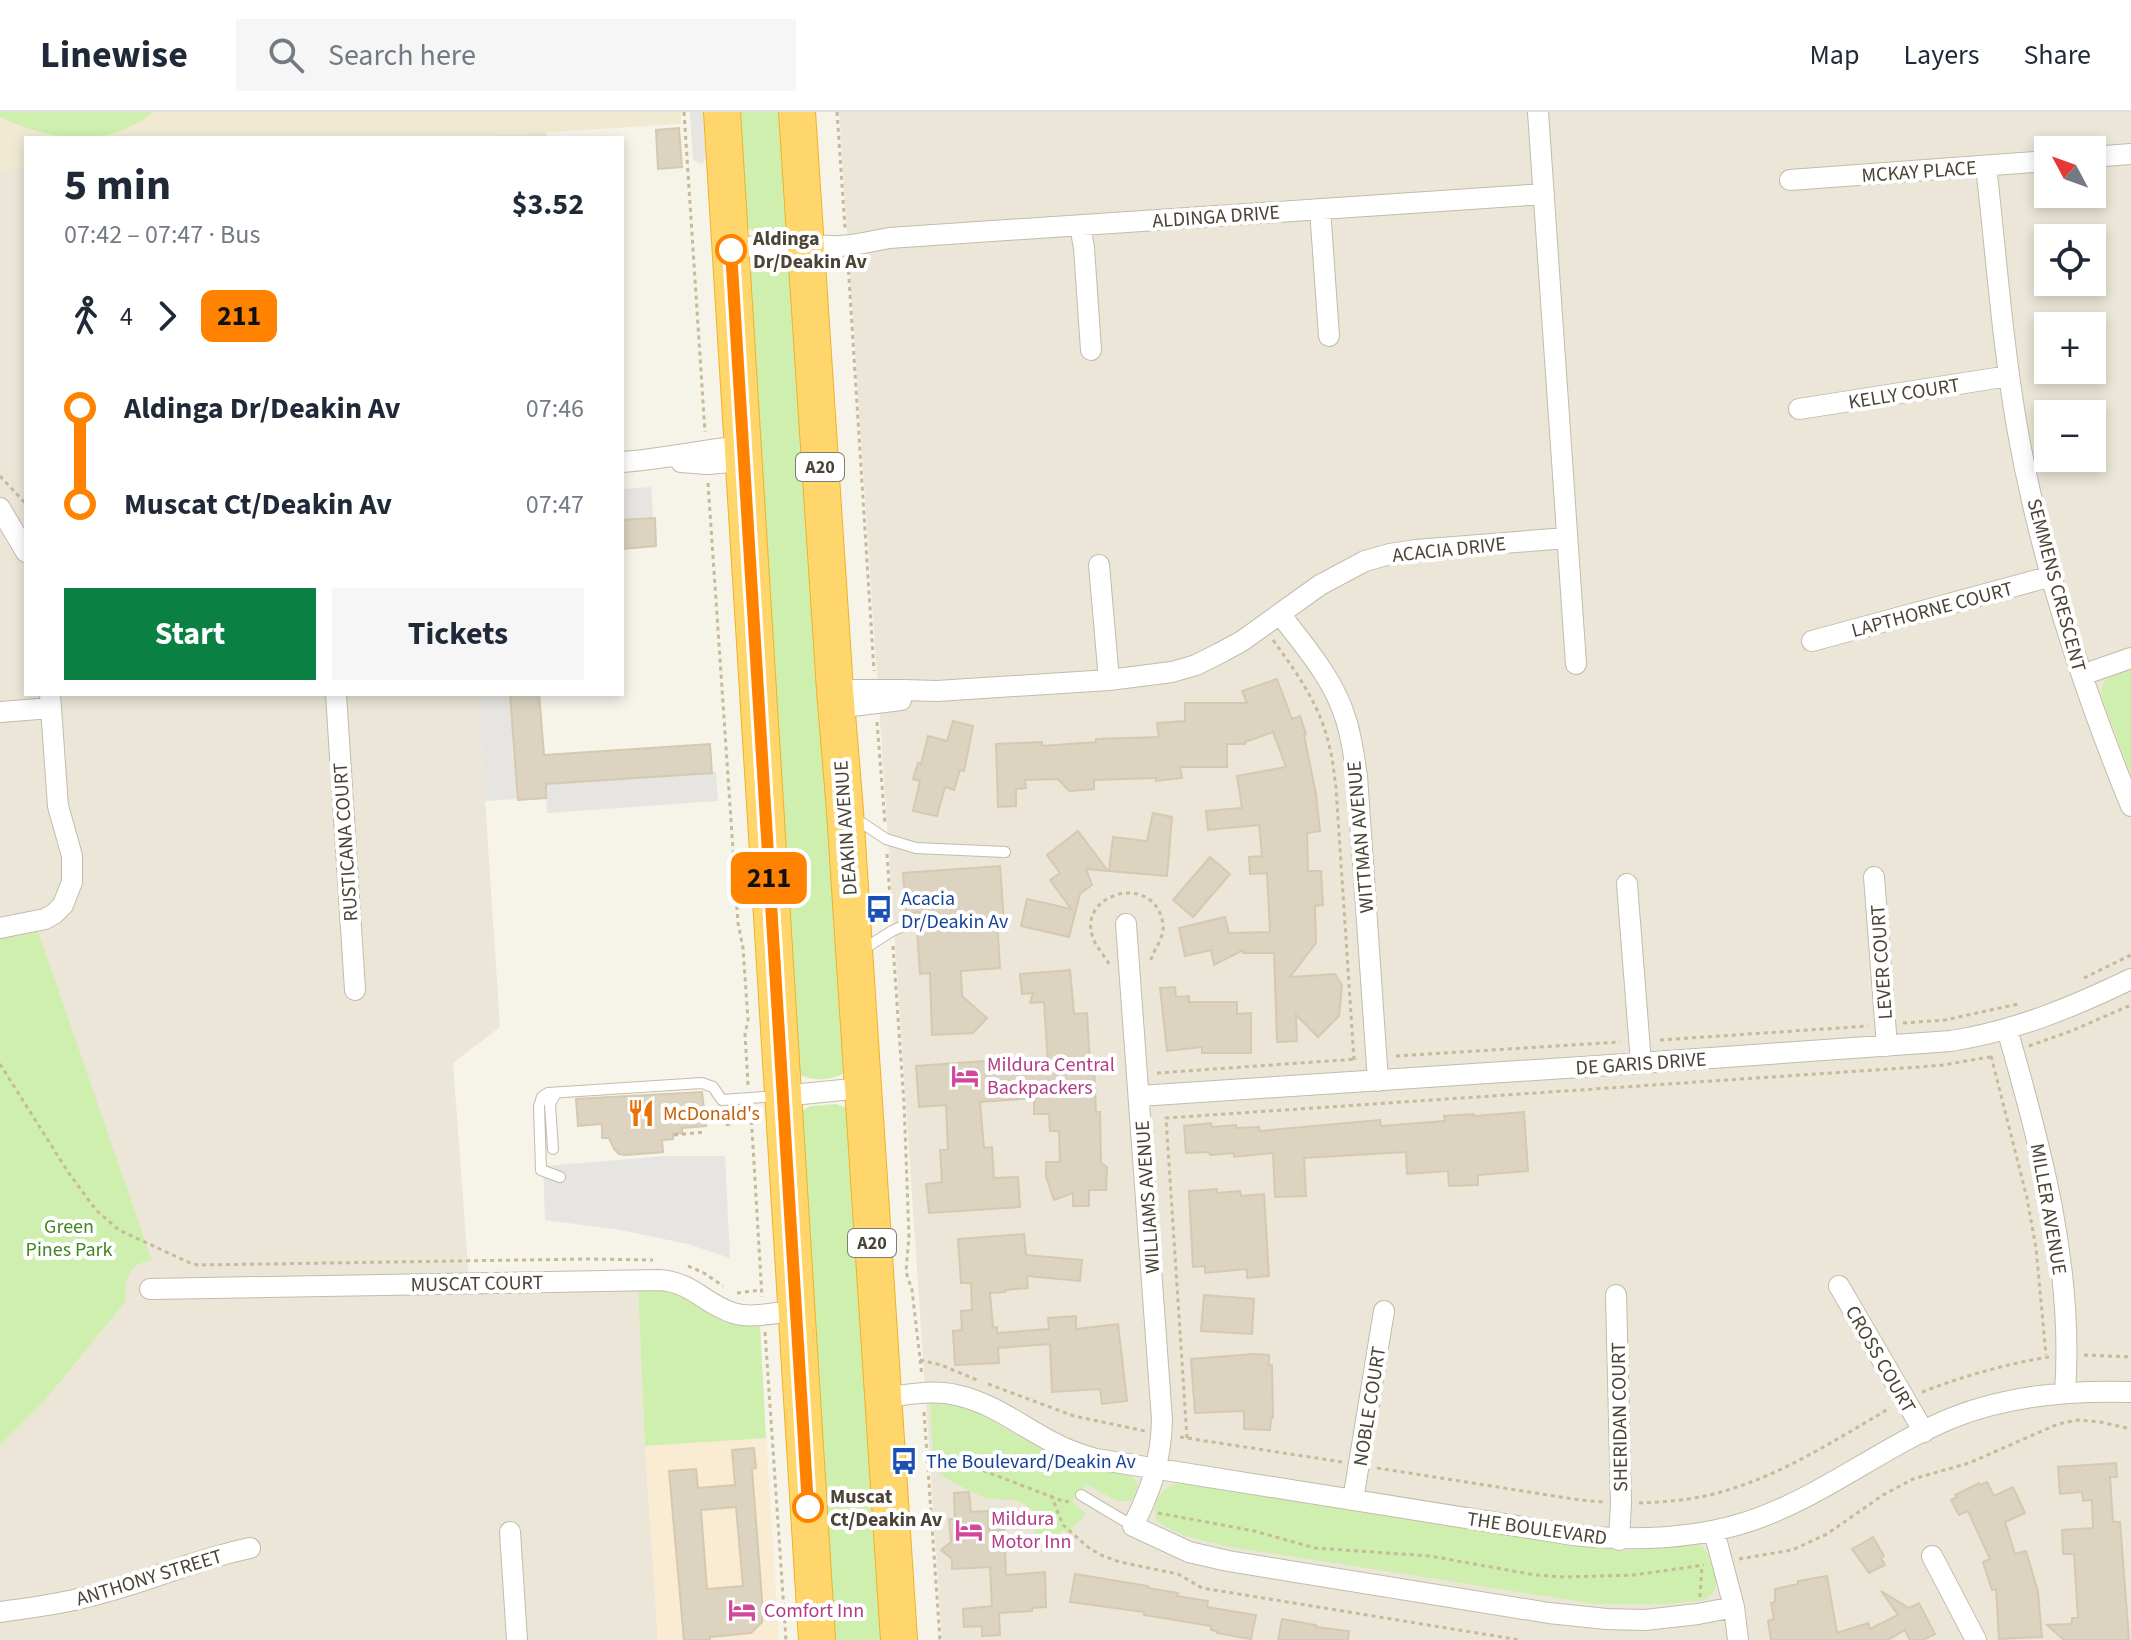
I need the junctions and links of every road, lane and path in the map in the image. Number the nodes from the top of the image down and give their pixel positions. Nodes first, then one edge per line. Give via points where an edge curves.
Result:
1 (684, 112) edge
2 (722, 112) edge
3 (797, 112) edge
4 (837, 112) edge
5 (1538, 112) edge
6 (2131, 154) edge
7 (2106, 156) edge
8 (2034, 162) edge
9 (1986, 166) junction
10 (1790, 180) dead end
11 (1544, 194) junction
12 (1320, 209) junction
13 (1080, 225) junction
14 (846, 241) junction
15 (806, 243) junction
16 (731, 248) junction
17 (1329, 336) dead end
18 (1091, 350) dead end
19 (2009, 376) junction
20 (1799, 409) dead end
21 (744, 454) junction
22 (707, 457) junction
23 (624, 462) edge
24 (0, 476) edge
25 (24, 502) edge
26 (0, 508) edge
27 (1566, 538) junction
28 (24, 541) edge
29 (1099, 565) dead end
30 (2052, 576) junction
31 (1280, 614) junction
32 (1271, 638) dead end
33 (1812, 641) dead end
34 (2131, 658) edge
35 (1576, 664) dead end
36 (2082, 675) junction
37 (1109, 680) junction
38 (336, 696) edge
39 (876, 697) junction
40 (836, 699) junction
41 (51, 701) edge
42 (0, 712) edge
43 (2131, 806) edge
44 (845, 811) junction
45 (886, 839) junction
46 (1005, 852) dead end
47 (1874, 877) dead end
48 (1627, 884) dead end
49 (916, 920) dead end
50 (1126, 924) dead end
51 (0, 928) edge
52 (892, 931) junction
53 (853, 955) junction
54 (2131, 979) edge
55 (355, 990) dead end
56 (2007, 1029) junction
57 (1887, 1046) junction
58 (1991, 1056) dead end
59 (1354, 1060) dead end
60 (1641, 1063) junction
61 (0, 1064) edge
62 (1378, 1081) junction
63 (862, 1088) junction
64 (556, 1093) junction
65 (766, 1096) junction
66 (1139, 1096) junction
67 (751, 1117) junction
68 (1166, 1118) dead end
69 (726, 1125) dead end
70 (705, 1132) dead end
71 (674, 1135) dead end
72 (553, 1149) dead end
73 (560, 1177) dead end
74 (151, 1245) dead end
75 (1839, 1286) dead end
76 (150, 1289) dead end
77 (1616, 1295) dead end
78 (1384, 1311) dead end
79 (779, 1312) junction
80 (2068, 1356) junction
81 (2131, 1357) edge
82 (2046, 1358) junction
83 (920, 1360) junction
84 (2065, 1392) junction
85 (2131, 1392) edge
86 (923, 1394) junction
87 (882, 1398) junction
88 (1905, 1400) junction
89 (2131, 1429) edge
90 (1924, 1432) junction
91 (1162, 1435) junction
92 (1187, 1438) junction
93 (928, 1464) junction
94 (1359, 1465) junction
95 (1157, 1469) junction
96 (1051, 1495) junction
97 (1081, 1495) joint
98 (1353, 1500) junction
99 (1621, 1503) junction
100 (1137, 1517) junction
101 (1714, 1531) junction
102 (510, 1532) dead end
103 (1619, 1540) junction
104 (250, 1548) dead end
105 (1932, 1556) dead end
106 (1723, 1562) junction
107 (1734, 1607) junction
108 (0, 1612) edge
109 (517, 1640) edge
110 (786, 1640) edge
111 (817, 1640) edge
112 (899, 1640) edge
113 (940, 1640) edge
114 (1520, 1640) edge
115 (1738, 1640) edge
116 (1976, 1640) edge

1 - 22 path
2 - 16 highway
3 - 15 highway, DEAKIN AVENUE / A20
4 - 14 path
5 - 11 street
6 - 7 street
8 - 9 street, MCKAY PLACE
9 - 10 street, MCKAY PLACE
9 - 19 street, SEMMENS CRESCENT
11 - 12 street, ALDINGA DRIVE
11 - 27 street
12 - 13 street, ALDINGA DRIVE
12 - 17 street
13 - 14 street, ALDINGA DRIVE
13 - 18 street
14 - 15 street, ALDINGA DRIVE via 827,237
14 - 39 path
15 - 16 street, ALDINGA DRIVE
15 - 40 highway, DEAKIN AVENUE / A20
16 - 21 highway
19 - 20 street, KELLY COURT
19 - 30 street, SEMMENS CRESCENT
21 - 22 street
21 - 65 highway
22 - 23 street
22 - 65 path via 745,1034
24 - 25 path
26 - 28 street
27 - 31 street, ACACIA DRIVE via 1390,554 1342,571
27 - 35 street
29 - 37 street
30 - 33 street, LAPTHORNE COURT
30 - 36 street, SEMMENS CRESCENT
31 - 37 street, ACACIA DRIVE via 1196,665
31 - 62 street, WITTMAN AVENUE via 1325,675 1352,746
32 - 59 path via 1304,683 1330,746
34 - 36 street
36 - 43 street, SEMMENS CRESCENT
37 - 39 street, ACACIA DRIVE
38 - 55 street, RUSTICANA COURT
39 - 40 street, ACACIA DRIVE
39 - 45 path
40 - 44 highway, DEAKIN AVENUE / A20
41 - 42 street
41 - 51 street via 58,806 72,856 72,882 54,914
44 - 45 lane
44 - 53 highway, DEAKIN AVENUE / A20
45 - 46 lane via 916,848
45 - 52 path
47 - 57 street, LEVER COURT
48 - 60 street
49 - 52 lane
50 - 66 street, WILLIAMS AVENUE
52 - 53 lane
52 - 83 path via 904,1103 906,1272
53 - 63 highway, DEAKIN AVENUE / A20
54 - 56 street, DE GARIS DRIVE
56 - 57 street, DE GARIS DRIVE via 1951,1041
56 - 80 street, MILLER AVENUE via 2050,1193
57 - 60 street, DE GARIS DRIVE
58 - 82 path via 2027,1198
60 - 62 street, DE GARIS DRIVE
61 - 74 path via 96,1210 119,1230
62 - 66 street, DE GARIS DRIVE
63 - 65 street
63 - 87 highway, DEAKIN AVENUE / A20
64 - 65 lane via 702,1083 713,1087 722,1100
64 - 72 lane via 550,1104
64 - 73 lane via 542,1097 539,1106 540,1166
65 - 67 path
65 - 79 highway
66 - 91 street, WILLIAMS AVENUE
67 - 69 path
67 - 79 path
68 - 92 path
70 - 71 path
75 - 88 street, CROSS COURT
76 - 79 street, MUSCAT COURT via 659,1280 680,1283 736,1314
77 - 99 street, SHERIDAN COURT
78 - 94 street, NOBLE COURT
79 - 110 path
79 - 111 highway
80 - 81 path
80 - 82 path
80 - 84 street, MILLER AVENUE
82 - 88 path via 1974,1373
83 - 86 path
83 - 91 path via 1074,1416
84 - 85 street, THE BOULEVARD
84 - 90 street, THE BOULEVARD via 1992,1405
86 - 87 street, THE BOULEVARD
86 - 93 path
86 - 95 street, THE BOULEVARD via 974,1399 1071,1451
87 - 112 highway, DEAKIN AVENUE / A20
88 - 90 street, CROSS COURT
88 - 99 path via 1750,1483 1700,1498
89 - 106 path via 2078,1420 2058,1424 1969,1463 1913,1479 1792,1550
90 - 101 street, THE BOULEVARD via 1799,1501
91 - 92 path
91 - 95 street, WILLIAMS AVENUE
92 - 94 path
93 - 96 path via 974,1467
93 - 113 path
94 - 98 street, NOBLE COURT
94 - 99 path
95 - 98 street, THE BOULEVARD
95 - 100 street
96 - 97 path via 1065,1502
96 - 114 path via 1063,1525 1089,1548 1120,1562 1178,1574 1202,1588
97 - 100 lane
98 - 103 street, THE BOULEVARD
99 - 103 street, SHERIDAN COURT
100 - 106 path via 1254,1531 1315,1548 1430,1556 1535,1575 1634,1575
100 - 107 street via 1189,1552 1549,1613 1645,1620
101 - 103 street, THE BOULEVARD
101 - 106 street
102 - 109 street
104 - 108 street, ANTHONY STREET via 77,1600
105 - 116 street
106 - 107 street
107 - 115 street

